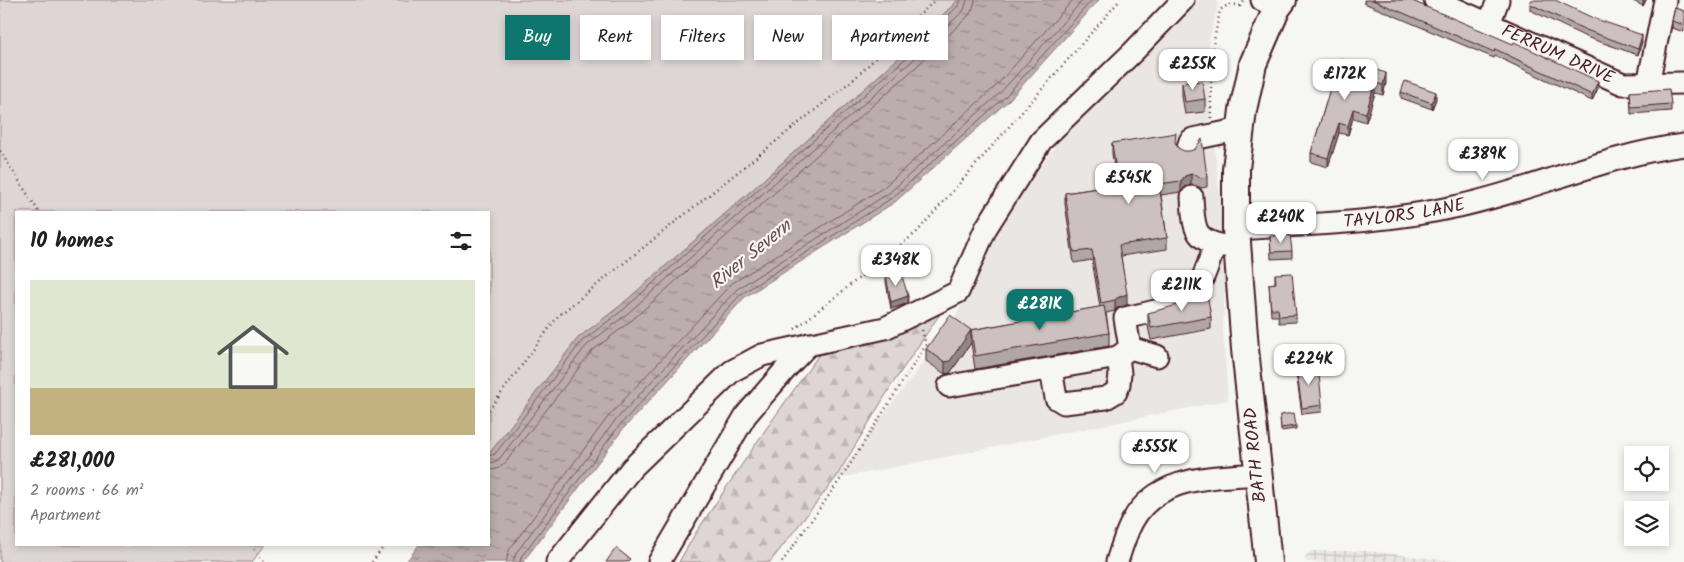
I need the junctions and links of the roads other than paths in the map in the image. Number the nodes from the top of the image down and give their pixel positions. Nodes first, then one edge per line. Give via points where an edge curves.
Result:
1 (1183, 0) edge
2 (1434, 0) edge
3 (1498, 0) edge
4 (1665, 0) edge
5 (1274, 3) edge
6 (1489, 24) junction
7 (1684, 83) edge
8 (1648, 84) junction
9 (1240, 129) junction
10 (1684, 145) edge
11 (1187, 150) edge
12 (1192, 197) dead end
13 (1229, 241) junction
14 (809, 344) junction
15 (1124, 352) junction
16 (1158, 356) dead end
17 (1051, 369) junction
18 (949, 386) dead end
19 (1258, 474) junction
20 (557, 562) edge
21 (659, 562) edge
22 (1117, 562) edge
23 (1268, 562) edge

1 - 14 street via 1041,142 986,228 958,292 885,328
2 - 6 street
3 - 6 street, FERRUM DRIVE
4 - 8 street
5 - 9 main road, BATH ROAD via 1253,64
6 - 8 street, FERRUM DRIVE via 1623,84
7 - 8 street, FERRUM DRIVE
9 - 11 street via 1193,138
9 - 13 main road, BATH ROAD
10 - 13 street, TAYLORS LANE via 1652,149 1454,207
12 - 13 street via 1198,233 1206,241
13 - 15 street via 1184,303 1125,318
13 - 19 main road, BATH ROAD via 1245,348
14 - 20 street via 762,354 732,371 632,468
14 - 21 street via 746,415
15 - 16 street
15 - 17 street
15 - 17 street via 1116,392 1106,398 1064,403 1056,398
17 - 18 street
19 - 22 street via 1189,482 1159,492 1131,523
19 - 23 main road, BATH ROAD

